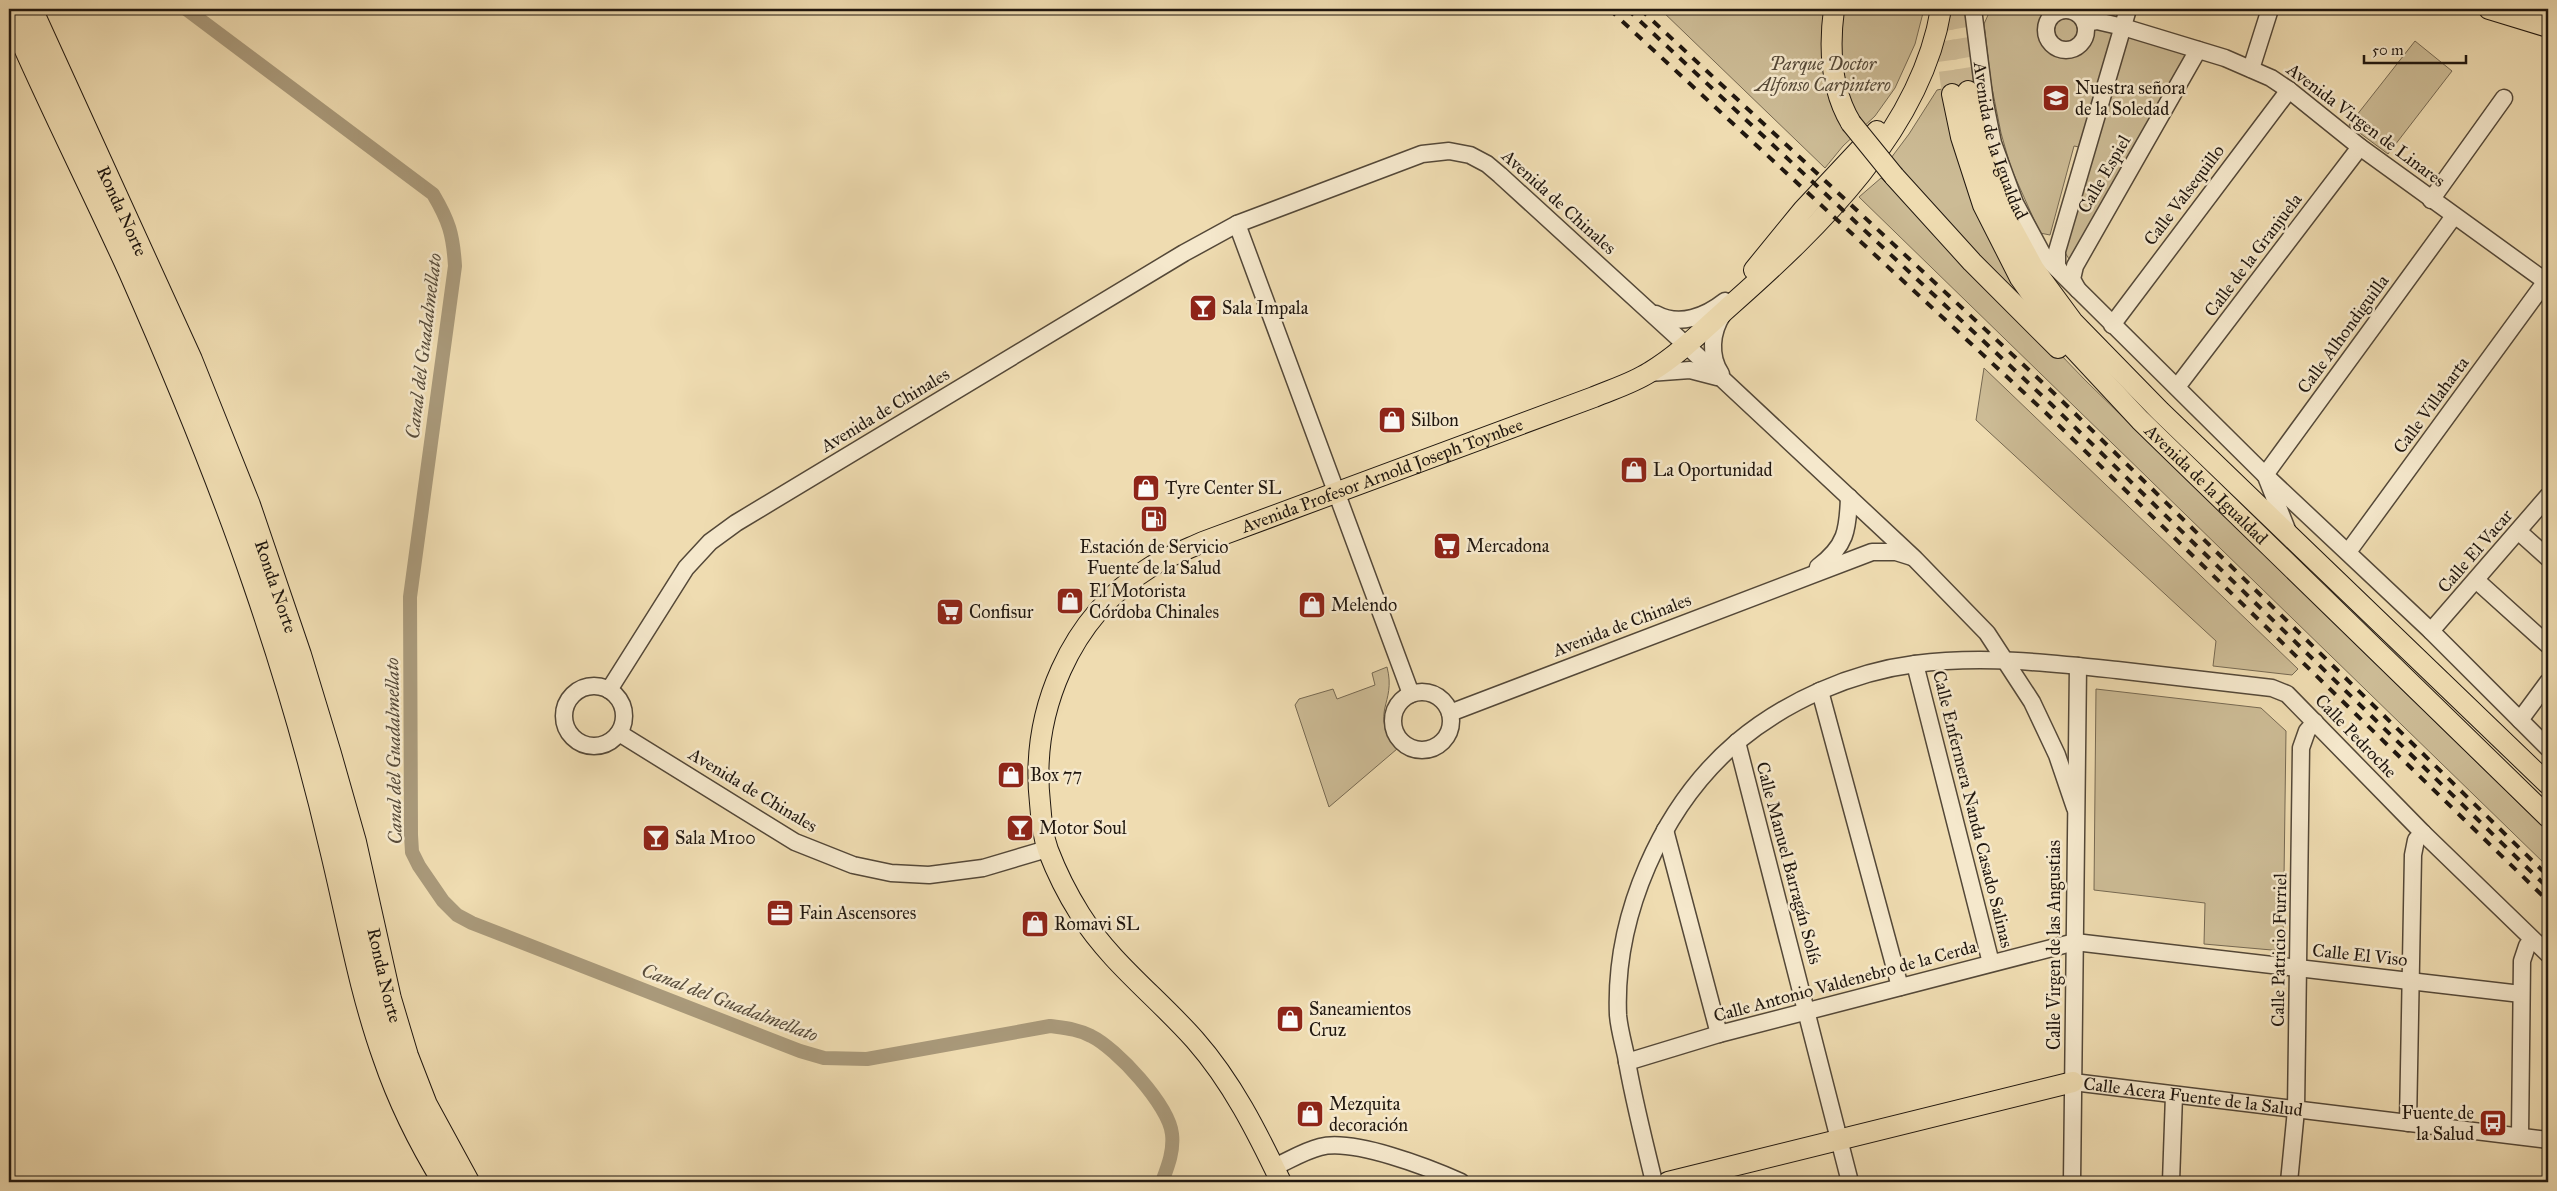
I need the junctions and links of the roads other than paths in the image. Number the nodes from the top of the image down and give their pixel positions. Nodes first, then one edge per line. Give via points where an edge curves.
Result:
1 (9, 9) edge
2 (30, 9) edge
3 (1834, 9) edge
4 (1941, 9) edge
5 (1973, 9) edge
6 (2128, 9) edge
7 (2270, 9) edge
8 (2489, 9) edge
9 (2085, 23) dead end
10 (2548, 26) edge
11 (2123, 27) junction
12 (2198, 50) junction
13 (2251, 69) junction
14 (2289, 90) junction
15 (1910, 96) junction
16 (2504, 98) dead end
17 (2360, 147) junction
18 (2431, 200) junction
19 (2454, 216) junction
20 (1237, 224) junction
21 (2065, 278) junction
22 (2547, 282) edge
23 (1737, 291) junction
24 (2081, 295) junction
25 (1645, 308) junction
26 (1718, 316) junction
27 (2112, 325) junction
28 (1686, 345) junction
29 (1648, 373) junction
30 (1726, 382) junction
31 (2177, 387) junction
32 (2140, 420) junction
33 (2265, 475) junction
34 (1337, 494) junction
35 (2548, 496) edge
36 (1849, 497) junction
37 (2518, 531) junction
38 (2288, 532) junction
39 (2348, 552) junction
40 (1915, 558) junction
41 (2548, 558) edge
42 (1809, 575) junction
43 (2476, 580) junction
44 (2432, 631) junction
45 (2548, 645) edge
46 (2006, 660) junction
47 (1915, 664) junction
48 (2078, 666) junction
49 (2548, 682) edge
50 (608, 690) junction
51 (1820, 691) junction
52 (1411, 694) junction
53 (1450, 714) junction
54 (2520, 720) junction
55 (2315, 722) junction
56 (620, 733) junction
57 (1737, 742) junction
58 (2548, 748) edge
59 (2548, 784) edge
60 (2075, 808) junction
61 (2548, 817) edge
62 (1665, 830) junction
63 (2423, 833) junction
64 (343, 845) junction
65 (1048, 849) junction
66 (2532, 939) junction
67 (2075, 942) junction
68 (2548, 954) edge
69 (1991, 963) junction
70 (2299, 969) junction
71 (2409, 980) junction
72 (1900, 987) junction
73 (2521, 994) junction
74 (379, 1001) junction
75 (1808, 1011) junction
76 (1719, 1034) junction
77 (1627, 1062) junction
78 (2073, 1082) junction
79 (2174, 1095) junction
80 (2296, 1110) junction
81 (2408, 1123) junction
82 (2520, 1136) junction
83 (1839, 1138) junction
84 (2548, 1140) edge
85 (1277, 1175) edge
86 (445, 1182) edge
87 (467, 1182) edge
88 (1461, 1182) edge
89 (1654, 1182) edge
90 (1668, 1182) edge
91 (1850, 1182) edge
92 (2072, 1182) edge
93 (2171, 1182) edge
94 (2289, 1182) edge

1 - 64 highway, Ronda Norte via 130,270 210,462 255,582
2 - 64 highway, Ronda Norte via 149,266 220,432 257,530 296,645
3 - 32 main road, bridge via 1831,43 1834,71 1840,99 1851,124 1894,176 2013,304 2100,390
4 - 15 main road, Avenida Profesor Arnold Joseph Toynbee via 1932,47
5 - 21 street, Avenida de la Igualdad via 1985,103 1999,163 2033,240
6 - 11 street, Calle Espiel
7 - 13 street
8 - 10 main road
9 - 11 street, Avenida Virgen de Linares via 2097,21
11 - 12 street, Avenida Virgen de Linares
11 - 21 street, Calle Espiel via 2057,252 2057,266
12 - 13 street, Avenida Virgen de Linares
12 - 24 street, Calle Espiel via 2075,266 2072,279
13 - 14 street, Avenida Virgen de Linares
14 - 17 street, Avenida Virgen de Linares
14 - 27 street, Calle Valsequillo
15 - 23 main road, Avenida Profesor Arnold Joseph Toynbee via 1803,210
15 - 26 main road, Avenida Profesor Arnold Joseph Toynbee via 1884,142 1852,185 1816,226
16 - 18 street
17 - 18 street, Avenida Virgen de Linares
17 - 31 street, Calle de la Granjuela
18 - 19 street, Avenida Virgen de Linares
19 - 22 street, Avenida Virgen de Linares
19 - 33 street, Calle Alhondiguilla
20 - 25 street, Avenida de Chinales via 1413,157 1435,152 1460,153 1478,159 1500,175
20 - 34 street
20 - 50 street, Avenida de Chinales via 744,518 710,542 686,568
21 - 24 street, Avenida de la Igualdad
22 - 39 street, Calle Villaharta
23 - 25 street, Avenida de Chinales via 1717,307 1688,320 1671,320
23 - 26 main road, Avenida Profesor Arnold Joseph Toynbee
24 - 27 street, Avenida de la Igualdad
25 - 28 street, Avenida de Chinales
26 - 28 main road, Avenida Profesor Arnold Joseph Toynbee
26 - 30 street, Avenida de Chinales via 1713,347 1718,369
27 - 31 street, Avenida de la Igualdad
28 - 29 main road, Avenida Profesor Arnold Joseph Toynbee
28 - 30 street, Avenida de Chinales
29 - 30 street, Avenida de Chinales via 1701,371
29 - 34 main road, Avenida Profesor Arnold Joseph Toynbee via 1594,397
30 - 36 street, Avenida de Chinales
31 - 33 street, Avenida de la Igualdad
32 - 38 main road, Avenida de la Igualdad via 2059,333 2016,271 1994,230 1973,179 1961,137 1960,93 1997,197 2046,287 2100,352
32 - 61 main road, Avenida de la Igualdad
33 - 38 street, Avenida de la Igualdad
33 - 39 street, Avenida de la Igualdad
34 - 52 street
34 - 65 main road, Avenida Profesor Arnold Joseph Toynbee via 1203,542 1149,568 1118,592 1091,621 1062,664 1047,704 1040,736 1038,786
35 - 37 street, Calle El Vacar
36 - 40 street, Calle Virgen de las Angustias
36 - 42 street, Avenida de Chinales via 1842,544
37 - 41 street
37 - 43 street, Calle El Vacar
38 - 59 main road, Avenida de la Igualdad
39 - 44 street, Avenida de la Igualdad
40 - 42 street, Avenida de Chinales via 1896,552 1872,552
40 - 46 street, Calle Virgen de las Angustias via 1988,633
42 - 53 street, Avenida de Chinales
43 - 44 street, Calle El Vacar
43 - 45 street
44 - 54 street, Avenida de la Igualdad
46 - 47 street, Calle Pedroche
46 - 48 street, Calle Pedroche
46 - 60 street, Calle Virgen de las Angustias via 2032,702 2057,755
47 - 51 street, Calle Pedroche via 1862,675
47 - 69 street, Calle Enfermera Nanda Casado Salinas
48 - 55 street, Calle Pedroche via 2272,688 2287,694
48 - 60 street, Calle Virgen de las Angustias
49 - 54 street
50 - 56 street via 622,704 624,714
50 - 56 street via 590,686 572,695 564,713 565,722 568,732 584,745 604,745
51 - 57 street, Calle Pedroche via 1779,713
51 - 72 street
52 - 53 street via 1430,694 1445,705
52 - 53 street via 1397,706 1392,724 1400,741 1407,747 1426,750 1443,741 1448,733
54 - 58 street, Avenida de la Igualdad
55 - 63 street, Calle Pedroche
55 - 70 street, Calle Patricio Furriel via 2307,731 2301,748
56 - 65 street, Avenida de Chinales via 795,842 853,865 929,875 984,868
57 - 62 street, Calle Pedroche via 1706,775
57 - 75 street, Calle Manuel Barragán Solís
60 - 67 street, Calle Virgen de las Angustias
62 - 76 street
62 - 77 street, Calle Pedroche via 1630,913 1620,970 1618,1016
63 - 66 street, Calle Pedroche
63 - 71 street via 2416,840 2413,856
64 - 74 highway, Ronda Norte
65 - 85 main road, Avenida Profesor Arnold Joseph Toynbee via 1081,914 1113,954 1222,1073 1248,1115
66 - 68 street, Calle Pedroche
66 - 73 street via 2522,962
67 - 69 street, Calle Antonio Valdenebro de la Cerda
67 - 70 street, Calle El Viso
67 - 78 street, Calle Virgen de las Angustias
69 - 72 street, Calle Antonio Valdenebro de la Cerda
70 - 71 street, Calle El Viso
70 - 80 street, Calle Patricio Furriel
71 - 73 street, Calle El Viso
71 - 81 street
72 - 75 street, Calle Antonio Valdenebro de la Cerda
73 - 82 street
74 - 86 highway, Ronda Norte via 385,1058 404,1106
74 - 87 highway, Ronda Norte via 425,1105
75 - 76 street, Calle Antonio Valdenebro de la Cerda
75 - 83 street, Calle Manuel Barragán Solís
76 - 77 street, Calle Antonio Valdenebro de la Cerda
77 - 89 street, Calle Pedroche
78 - 79 street, Calle Acera Fuente de la Salud
78 - 83 main road, Calle Acera Fuente de la Salud
78 - 92 street, Calle Virgen de las Angustias
79 - 80 street, Calle Acera Fuente de la Salud
79 - 93 street
80 - 81 street, Calle Acera Fuente de la Salud
80 - 94 street, Calle Patricio Furriel
81 - 82 street, Calle Acera Fuente de la Salud
82 - 84 street, Calle Acera Fuente de la Salud
83 - 90 main road, Calle Acera Fuente de la Salud
83 - 91 street, Calle Manuel Barragán Solís
85 - 88 street, Avenida Profesor Arnold Joseph Toynbee via 1320,1147 1335,1145 1364,1149 1437,1171

